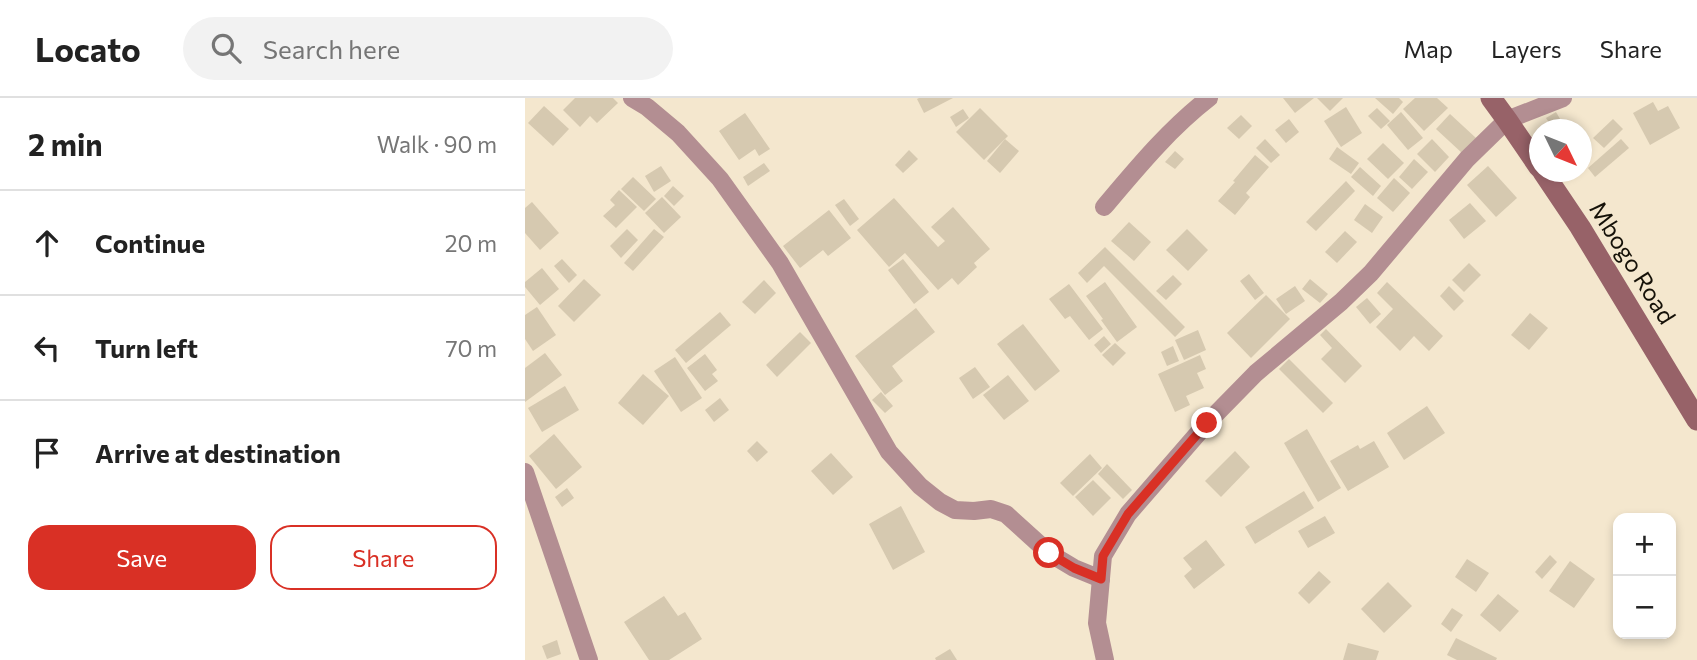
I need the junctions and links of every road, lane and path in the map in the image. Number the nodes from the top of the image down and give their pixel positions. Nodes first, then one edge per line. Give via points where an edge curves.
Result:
1 (632, 98) edge
2 (1209, 98) edge
3 (1491, 98) edge
4 (1563, 98) edge
5 (1507, 120) junction
6 (1529, 152) edge
7 (1550, 182) edge
8 (1104, 207) dead end
9 (1697, 420) edge
10 (525, 472) edge
11 (1101, 579) junction
12 (589, 660) edge
13 (1105, 660) edge

1 - 11 street via 678,133 720,179 780,262 889,452 920,486 955,510 991,509 1006,514 1049,553
2 - 8 street via 1144,160
3 - 5 main road
4 - 5 street
5 - 6 main road
5 - 11 street via 1467,159 1371,273 1256,373 1207,423 1128,514 1103,556
7 - 9 main road, Mbogo Road
10 - 12 street
11 - 13 street via 1097,623

